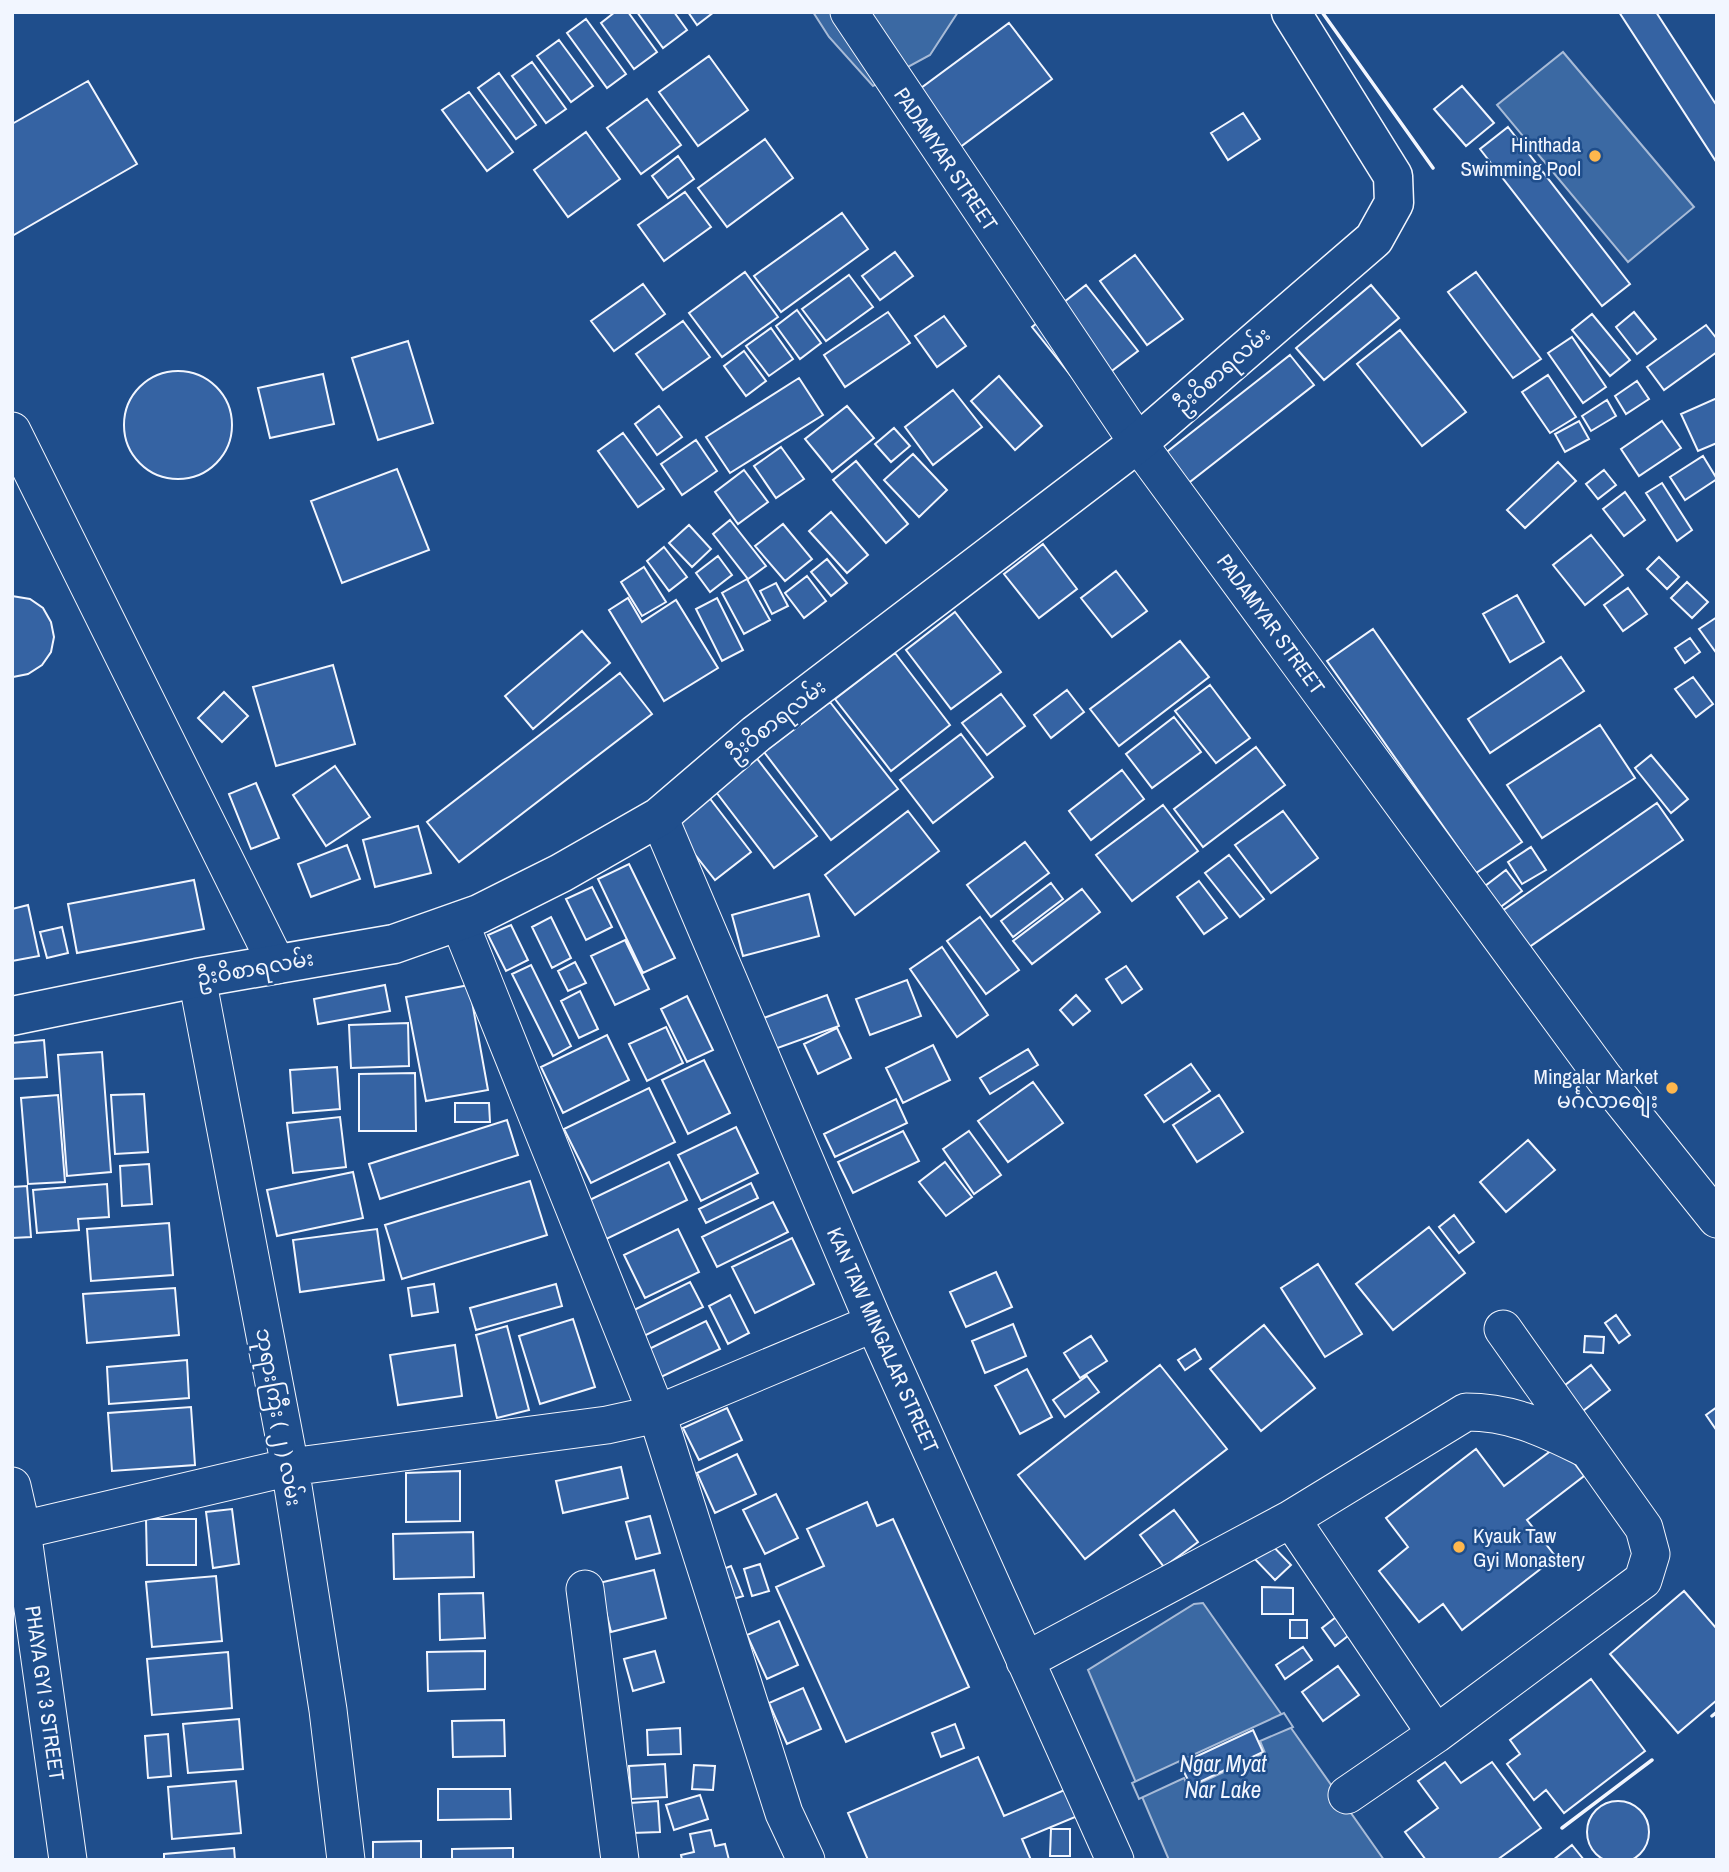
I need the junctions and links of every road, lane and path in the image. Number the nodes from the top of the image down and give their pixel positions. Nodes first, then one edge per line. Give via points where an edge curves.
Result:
1 (849, 12) edge
2 (1291, 12) edge
3 (12, 431) edge
4 (1138, 443) junction
5 (659, 817) junction
6 (459, 921) junction
7 (278, 965) junction
8 (197, 978) junction
9 (12, 1016) edge
10 (1717, 1219) edge
11 (874, 1323) junction
12 (1503, 1329) dead end
13 (657, 1414) junction
14 (1591, 1451) junction
15 (290, 1467) junction
16 (12, 1486) edge
17 (1291, 1519) junction
18 (22, 1530) junction
19 (585, 1588) dead end
20 (1025, 1661) junction
21 (1436, 1734) junction
22 (1348, 1795) dead end
23 (68, 1860) edge
24 (346, 1860) edge
25 (620, 1860) edge
26 (806, 1860) edge
27 (1115, 1860) edge

1 - 4 street, PADAMYAR STREET
2 - 4 street, ဦးဝိစာရလမ်း via 1392,176 1394,203 1374,239
3 - 7 street
4 - 5 street, ဦးဝိစာရလမ်း via 756,734
4 - 10 street, PADAMYAR STREET via 1604,1078
5 - 6 street, ဦးဝိစာရလမ်း via 561,873
5 - 11 street, KAN TAW MINGALAR STREET
6 - 7 street, ဦးဝိစာရလမ်း via 394,944
6 - 13 street
7 - 8 street, ဦးဝိစာရလမ်း
8 - 9 street, ဦးဝိစာရလမ်း
8 - 15 street, ဘုရားကြီး ( ၂ ) လမ်း
11 - 13 street
11 - 20 street, KAN TAW MINGALAR STREET
12 - 14 street
13 - 15 street via 607,1425
13 - 26 street via 784,1813
14 - 17 street via 1523,1419 1466,1412
14 - 21 street via 1644,1528 1651,1554 1643,1580
15 - 18 street
15 - 24 street, ဘုရားကြီး ( ၂ ) လမ်း
16 - 18 street, PHAYA GYI 3 STREET
17 - 20 street
17 - 21 street
18 - 23 street, PHAYA GYI 3 STREET
19 - 25 street
20 - 27 street, KAN TAW MINGALAR STREET
21 - 22 street

